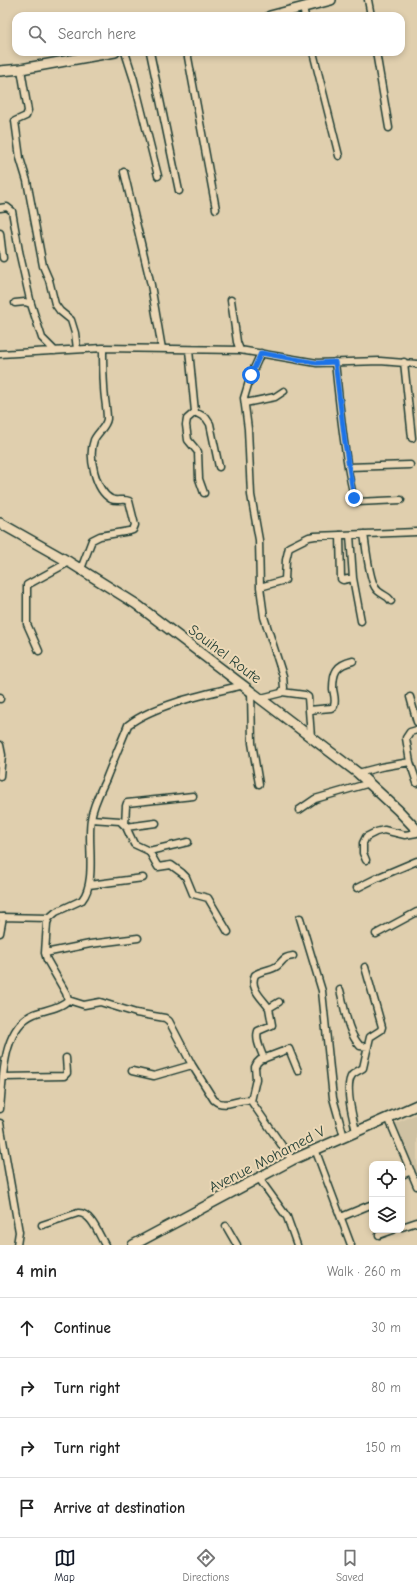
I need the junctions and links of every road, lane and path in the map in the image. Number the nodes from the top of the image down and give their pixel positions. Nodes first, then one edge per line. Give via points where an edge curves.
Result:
1 (331, 0) edge
2 (368, 0) edge
3 (304, 12) edge
4 (370, 12) edge
5 (93, 56) edge
6 (126, 56) edge
7 (151, 56) edge
8 (187, 56) edge
9 (315, 56) edge
10 (377, 56) edge
11 (21, 69) junction
12 (0, 71) edge
13 (389, 128) dead end
14 (339, 156) dead end
15 (124, 172) dead end
16 (158, 176) dead end
17 (179, 191) dead end
18 (0, 208) edge
19 (216, 209) dead end
20 (0, 233) edge
21 (3, 258) dead end
22 (231, 300) dead end
23 (15, 303) dead end
24 (31, 304) junction
25 (103, 348) junction
26 (162, 349) junction
27 (77, 350) junction
28 (189, 350) junction
29 (240, 350) junction
30 (55, 351) junction
31 (261, 353) junction
32 (0, 354) edge
33 (417, 356) edge
34 (335, 362) junction
35 (404, 362) junction
36 (416, 363) edge
37 (284, 391) dead end
38 (245, 403) junction
39 (195, 412) junction
40 (412, 438) dead end
41 (410, 465) dead end
42 (219, 467) dead end
43 (348, 467) junction
44 (204, 492) dead end
45 (401, 500) dead end
46 (0, 523) edge
47 (417, 532) edge
48 (350, 534) junction
49 (364, 534) junction
50 (340, 535) junction
51 (69, 562) junction
52 (81, 569) junction
53 (353, 578) junction
54 (260, 587) junction
55 (391, 601) dead end
56 (361, 621) dead end
57 (39, 651) dead end
58 (353, 662) dead end
59 (248, 688) junction
60 (282, 692) junction
61 (410, 697) dead end
62 (261, 698) junction
63 (309, 710) junction
64 (417, 722) edge
65 (417, 730) edge
66 (311, 737) junction
67 (0, 745) edge
68 (410, 762) junction
69 (415, 770) edge
70 (358, 773) junction
71 (0, 776) edge
72 (370, 783) junction
73 (417, 783) edge
74 (259, 784) dead end
75 (193, 796) dead end
76 (299, 810) dead end
77 (91, 819) junction
78 (156, 823) dead end
79 (125, 826) junction
80 (417, 830) edge
81 (417, 833) edge
82 (188, 842) dead end
83 (148, 851) junction
84 (366, 860) dead end
85 (417, 861) edge
86 (143, 878) dead end
87 (89, 885) junction
88 (357, 888) dead end
89 (417, 912) edge
90 (2, 917) edge
91 (49, 918) junction
92 (300, 918) dead end
93 (228, 932) dead end
94 (0, 933) edge
95 (376, 934) dead end
96 (138, 938) dead end
97 (45, 952) junction
98 (293, 956) dead end
99 (365, 967) dead end
100 (340, 990) dead end
101 (68, 1000) junction
102 (279, 1002) dead end
103 (269, 1008) junction
104 (368, 1047) junction
105 (66, 1058) dead end
106 (264, 1059) junction
107 (192, 1065) junction
108 (132, 1071) dead end
109 (298, 1071) dead end
110 (4, 1076) junction
111 (251, 1101) junction
112 (417, 1105) edge
113 (0, 1109) edge
114 (388, 1117) junction
115 (0, 1123) edge
116 (356, 1131) junction
117 (344, 1137) junction
118 (1, 1139) edge
119 (315, 1149) junction
120 (292, 1160) junction
121 (411, 1171) junction
122 (405, 1174) edge
123 (258, 1177) junction
124 (417, 1186) edge
125 (369, 1205) edge
126 (341, 1217) junction
127 (417, 1222) edge
128 (42, 1225) dead end
129 (226, 1226) dead end
130 (405, 1226) edge
131 (385, 1233) edge
132 (379, 1235) dead end
133 (139, 1242) edge
134 (17, 1245) edge
135 (104, 1245) edge
136 (238, 1245) edge
137 (296, 1245) edge
138 (351, 1245) edge

1 - 3 main road
2 - 4 street
5 - 11 main road
6 - 16 street
7 - 17 street
8 - 19 street
9 - 14 street
10 - 13 street
11 - 12 main road
11 - 27 street via 28,111 26,116 16,121 20,158 27,181 43,266 55,304 71,320
15 - 26 street via 151,285
18 - 24 street via 7,207 12,211
20 - 21 street
22 - 29 street
23 - 24 street
24 - 30 street via 42,338
25 - 26 street
25 - 27 street
25 - 52 street via 103,385 107,420 94,442 92,458 101,489 114,500 129,501 135,525 133,530 92,540
26 - 28 street
27 - 30 street
28 - 29 street
28 - 39 street
29 - 31 street
30 - 32 street
31 - 34 street via 317,363
31 - 38 street via 245,393
33 - 36 street
34 - 35 street
34 - 43 street
35 - 36 street
35 - 40 street
37 - 38 street via 275,397
38 - 54 street via 251,495 259,540
39 - 42 street via 206,418 210,424
39 - 44 street via 188,419 187,434 190,443 198,452 199,479
41 - 43 street
43 - 45 street via 356,501
46 - 51 main road, Souihel Route
47 - 49 street
48 - 49 street
48 - 50 street
48 - 53 street
49 - 55 street via 373,583 378,593
50 - 53 street via 341,579
50 - 54 street via 309,537 292,545 289,547 286,560 285,580
51 - 52 main road, Souihel Route
51 - 57 street via 27,585 27,624
52 - 59 main road, Souihel Route via 136,604
53 - 56 street
54 - 60 street via 266,628 282,676
58 - 63 street via 338,666 334,680 334,706
59 - 62 main road, Souihel Route
59 - 74 street via 252,743
59 - 77 street via 183,701 128,725
60 - 62 street
60 - 63 street via 306,695
61 - 64 street
62 - 66 main road, Souihel Route
63 - 66 street
65 - 68 street via 406,736
66 - 70 main road, Souihel Route
67 - 71 street
68 - 69 street
68 - 70 street
69 - 73 street
70 - 72 main road, Souihel Route
72 - 76 street via 315,799
72 - 80 main road, Souihel Route
75 - 79 street via 130,802 126,806
77 - 79 street via 116,820
77 - 87 street
78 - 79 street
79 - 83 street via 134,844
81 - 84 street via 405,835 384,830 371,834 363,843
82 - 83 street
83 - 93 street via 158,867 171,866 186,877 195,895 208,898
85 - 88 street
86 - 87 street
87 - 91 street via 82,900
89 - 95 street
90 - 91 street
90 - 94 street
91 - 97 street
92 - 117 street via 322,991 333,1098
96 - 97 street
97 - 101 street
98 - 103 street via 284,958 272,969 254,975 254,989
99 - 104 street via 382,1026 381,1030 370,1037
100 - 104 street via 355,1039 360,1046
101 - 107 street via 84,1005 100,1002 136,1013 165,1018
101 - 110 street via 23,1021 7,1049
102 - 103 street
103 - 106 street via 272,1025 258,1031 257,1034
104 - 116 street via 363,1068 351,1079 349,1103
105 - 110 street via 67,1073 64,1076
106 - 109 street via 289,1049
106 - 111 street via 255,1067 256,1079
107 - 108 street via 154,1076
107 - 111 street via 219,1104 243,1099
110 - 113 street
111 - 120 street
112 - 114 main road, Avenue Mohamed V
114 - 116 main road, Avenue Mohamed V
114 - 121 street
115 - 118 street
116 - 117 main road, Avenue Mohamed V
117 - 119 main road, Avenue Mohamed V
118 - 134 street via 19,1232
119 - 120 main road, Avenue Mohamed V
119 - 126 street
120 - 123 main road, Avenue Mohamed V
121 - 122 street
121 - 124 street
123 - 133 main road, Avenue Mohamed V
123 - 137 street via 287,1217
125 - 126 street
126 - 138 street
127 - 130 street
128 - 135 street via 84,1213 89,1217
129 - 136 street
131 - 132 street

